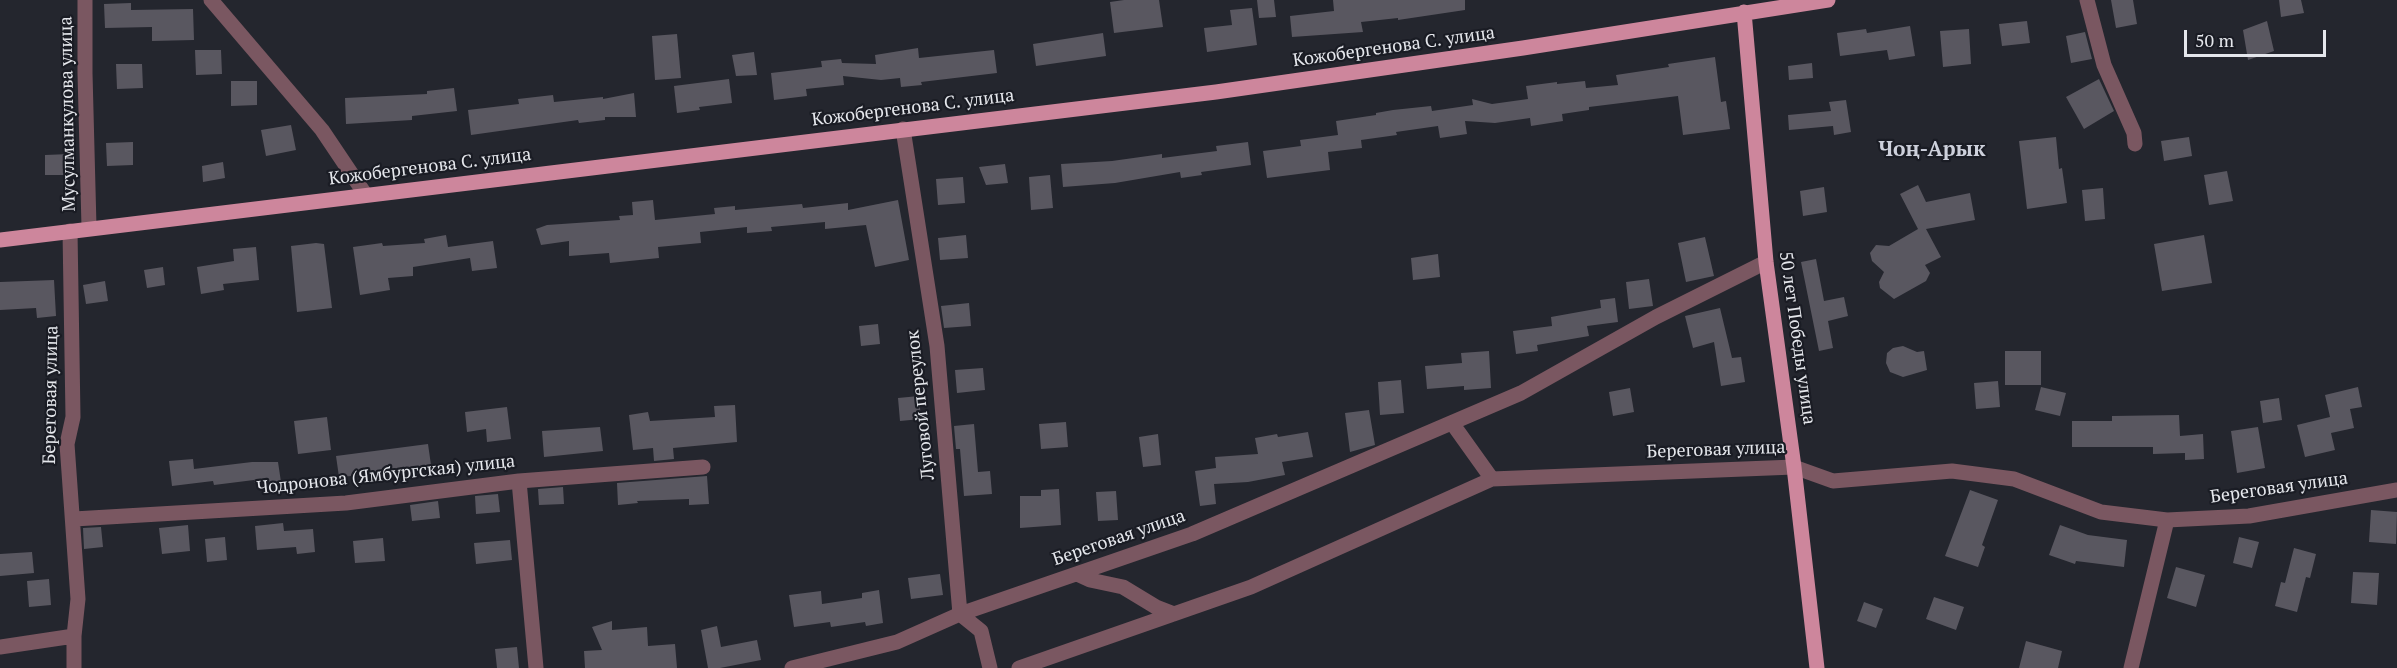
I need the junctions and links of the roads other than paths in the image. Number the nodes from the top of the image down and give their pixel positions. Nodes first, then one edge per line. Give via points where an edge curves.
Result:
1 (85, 0) edge
2 (211, 0) edge
3 (1828, 0) edge
4 (2087, 0) edge
5 (1744, 6) edge
6 (903, 129) junction
7 (2135, 144) dead end
8 (365, 194) junction
9 (89, 227) junction
10 (70, 231) junction
11 (0, 240) edge
12 (1766, 262) junction
13 (1452, 423) junction
14 (703, 467) dead end
15 (1794, 467) junction
16 (1492, 479) junction
17 (519, 481) junction
18 (2397, 490) edge
19 (74, 519) junction
20 (2167, 520) junction
21 (1077, 574) junction
22 (960, 614) junction
23 (1174, 614) junction
24 (74, 636) junction
25 (0, 648) edge
26 (74, 668) edge
27 (536, 668) edge
28 (792, 668) edge
29 (990, 668) edge
30 (1019, 668) edge
31 (1816, 668) edge
32 (2131, 668) edge

1 - 9 street, Мусулманкулова улица
2 - 8 street via 322,130
3 - 5 main road, Кожобергенова С. улица
4 - 7 street via 2104,65 2134,133
5 - 6 main road, Кожобергенова С. улица via 1512,50 1216,92
5 - 12 main road, 50 лет Победы улица
6 - 8 main road, Кожобергенова С. улица
6 - 22 street, Луговой переулок via 937,346
8 - 9 main road, Кожобергенова С. улица
9 - 10 main road, Кожобергенова С. улица
10 - 11 main road, Кожобергенова С. улица
10 - 19 street, Береговая улица via 73,417 67,444
12 - 13 street, Береговая улица via 1656,317 1521,393
12 - 15 main road, 50 лет Победы улица
13 - 16 street
13 - 21 street, Береговая улица via 1192,534
14 - 17 street, Чодронова (Ямбургская) улица
15 - 16 street, Береговая улица
15 - 20 street, Береговая улица via 1833,481 1952,471 2014,479 2101,512
15 - 31 main road, 50 лет Победы улица
16 - 23 street, Береговая улица via 1251,587
17 - 19 street, Чодронова (Ямбургская) улица via 346,503
17 - 27 street
18 - 20 street, Береговая улица via 2249,516
19 - 24 street, Береговая улица via 78,599
20 - 32 street
21 - 22 street, Береговая улица
21 - 23 street via 1124,587
22 - 28 street, Береговая улица via 897,642
22 - 29 street via 981,631
23 - 30 street, Береговая улица
24 - 25 street
24 - 26 street, Береговая улица

